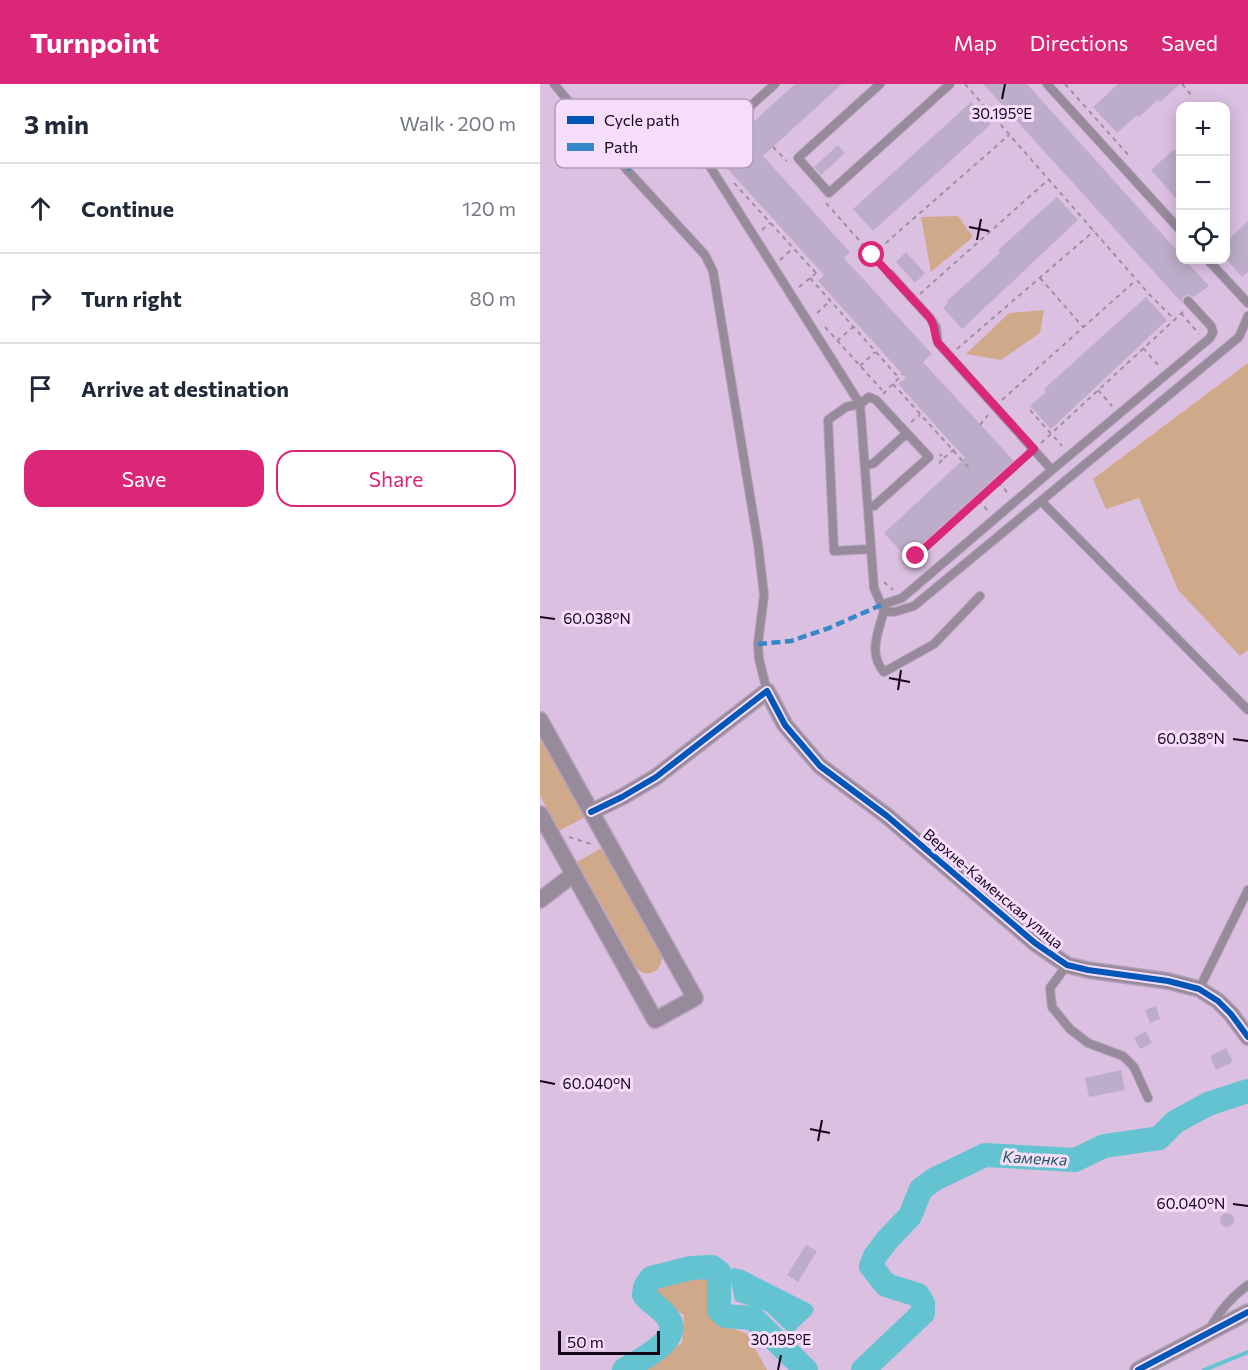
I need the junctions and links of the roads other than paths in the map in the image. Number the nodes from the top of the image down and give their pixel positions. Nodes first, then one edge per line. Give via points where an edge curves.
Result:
1 (554, 84) edge
2 (775, 84) edge
3 (880, 84) edge
4 (950, 84) edge
5 (1047, 84) edge
6 (567, 99) edge
7 (753, 104) edge
8 (625, 168) edge
9 (713, 168) edge
10 (1176, 226) edge
11 (1212, 264) edge
12 (890, 274) road end
13 (1190, 303) road end
14 (1248, 303) edge
15 (1248, 316) edge
16 (860, 404) junction
17 (907, 433) junction
18 (865, 465) junction
19 (1052, 470) junction
20 (1041, 501) junction
21 (868, 507) junction
22 (872, 549) junction
23 (980, 596) dead end
24 (882, 608) junction
25 (767, 691) junction
26 (1248, 710) edge
27 (540, 720) edge
28 (591, 812) junction
29 (540, 814) edge
30 (574, 874) junction
31 (1248, 890) edge
32 (540, 900) edge
33 (1067, 965) junction
34 (1199, 989) junction
35 (1248, 1037) edge
36 (1148, 1098) dead end
37 (1248, 1285) edge
38 (1248, 1312) edge
39 (1206, 1335) junction
40 (1138, 1370) edge

1 - 6 lane
2 - 7 lane
3 - 4 lane via 798,158 830,193
5 - 10 lane
8 - 25 lane via 705,255 713,271 758,544 764,595 758,644
9 - 16 lane
11 - 14 lane
12 - 19 lane via 930,318 936,327 936,340
13 - 19 lane via 1211,326 1213,332 1206,341
15 - 20 lane via 1239,337
16 - 17 lane via 869,397 876,400
16 - 18 lane
16 - 22 lane via 846,407 828,420 834,551
17 - 18 lane via 874,463
17 - 21 lane via 929,457 874,506
18 - 21 lane
19 - 24 lane via 902,598
20 - 24 lane via 914,606 894,612
20 - 26 lane
21 - 22 lane
22 - 24 lane via 874,588
23 - 24 lane via 934,644 884,672 876,658 875,645
25 - 28 street via 656,777
25 - 33 street, Верхне-Каменская улица via 785,725 820,766 887,816 1035,943
27 - 28 street
28 - 30 street via 695,998 655,1020
29 - 30 street
30 - 32 street
31 - 34 lane
33 - 34 street, Верхне-Каменская улица
33 - 36 lane via 1050,988 1052,1007 1088,1043 1123,1056 1134,1067
34 - 35 street, Верхне-Каменская улица via 1218,1000
37 - 39 lane via 1222,1308
38 - 39 street
39 - 40 street

